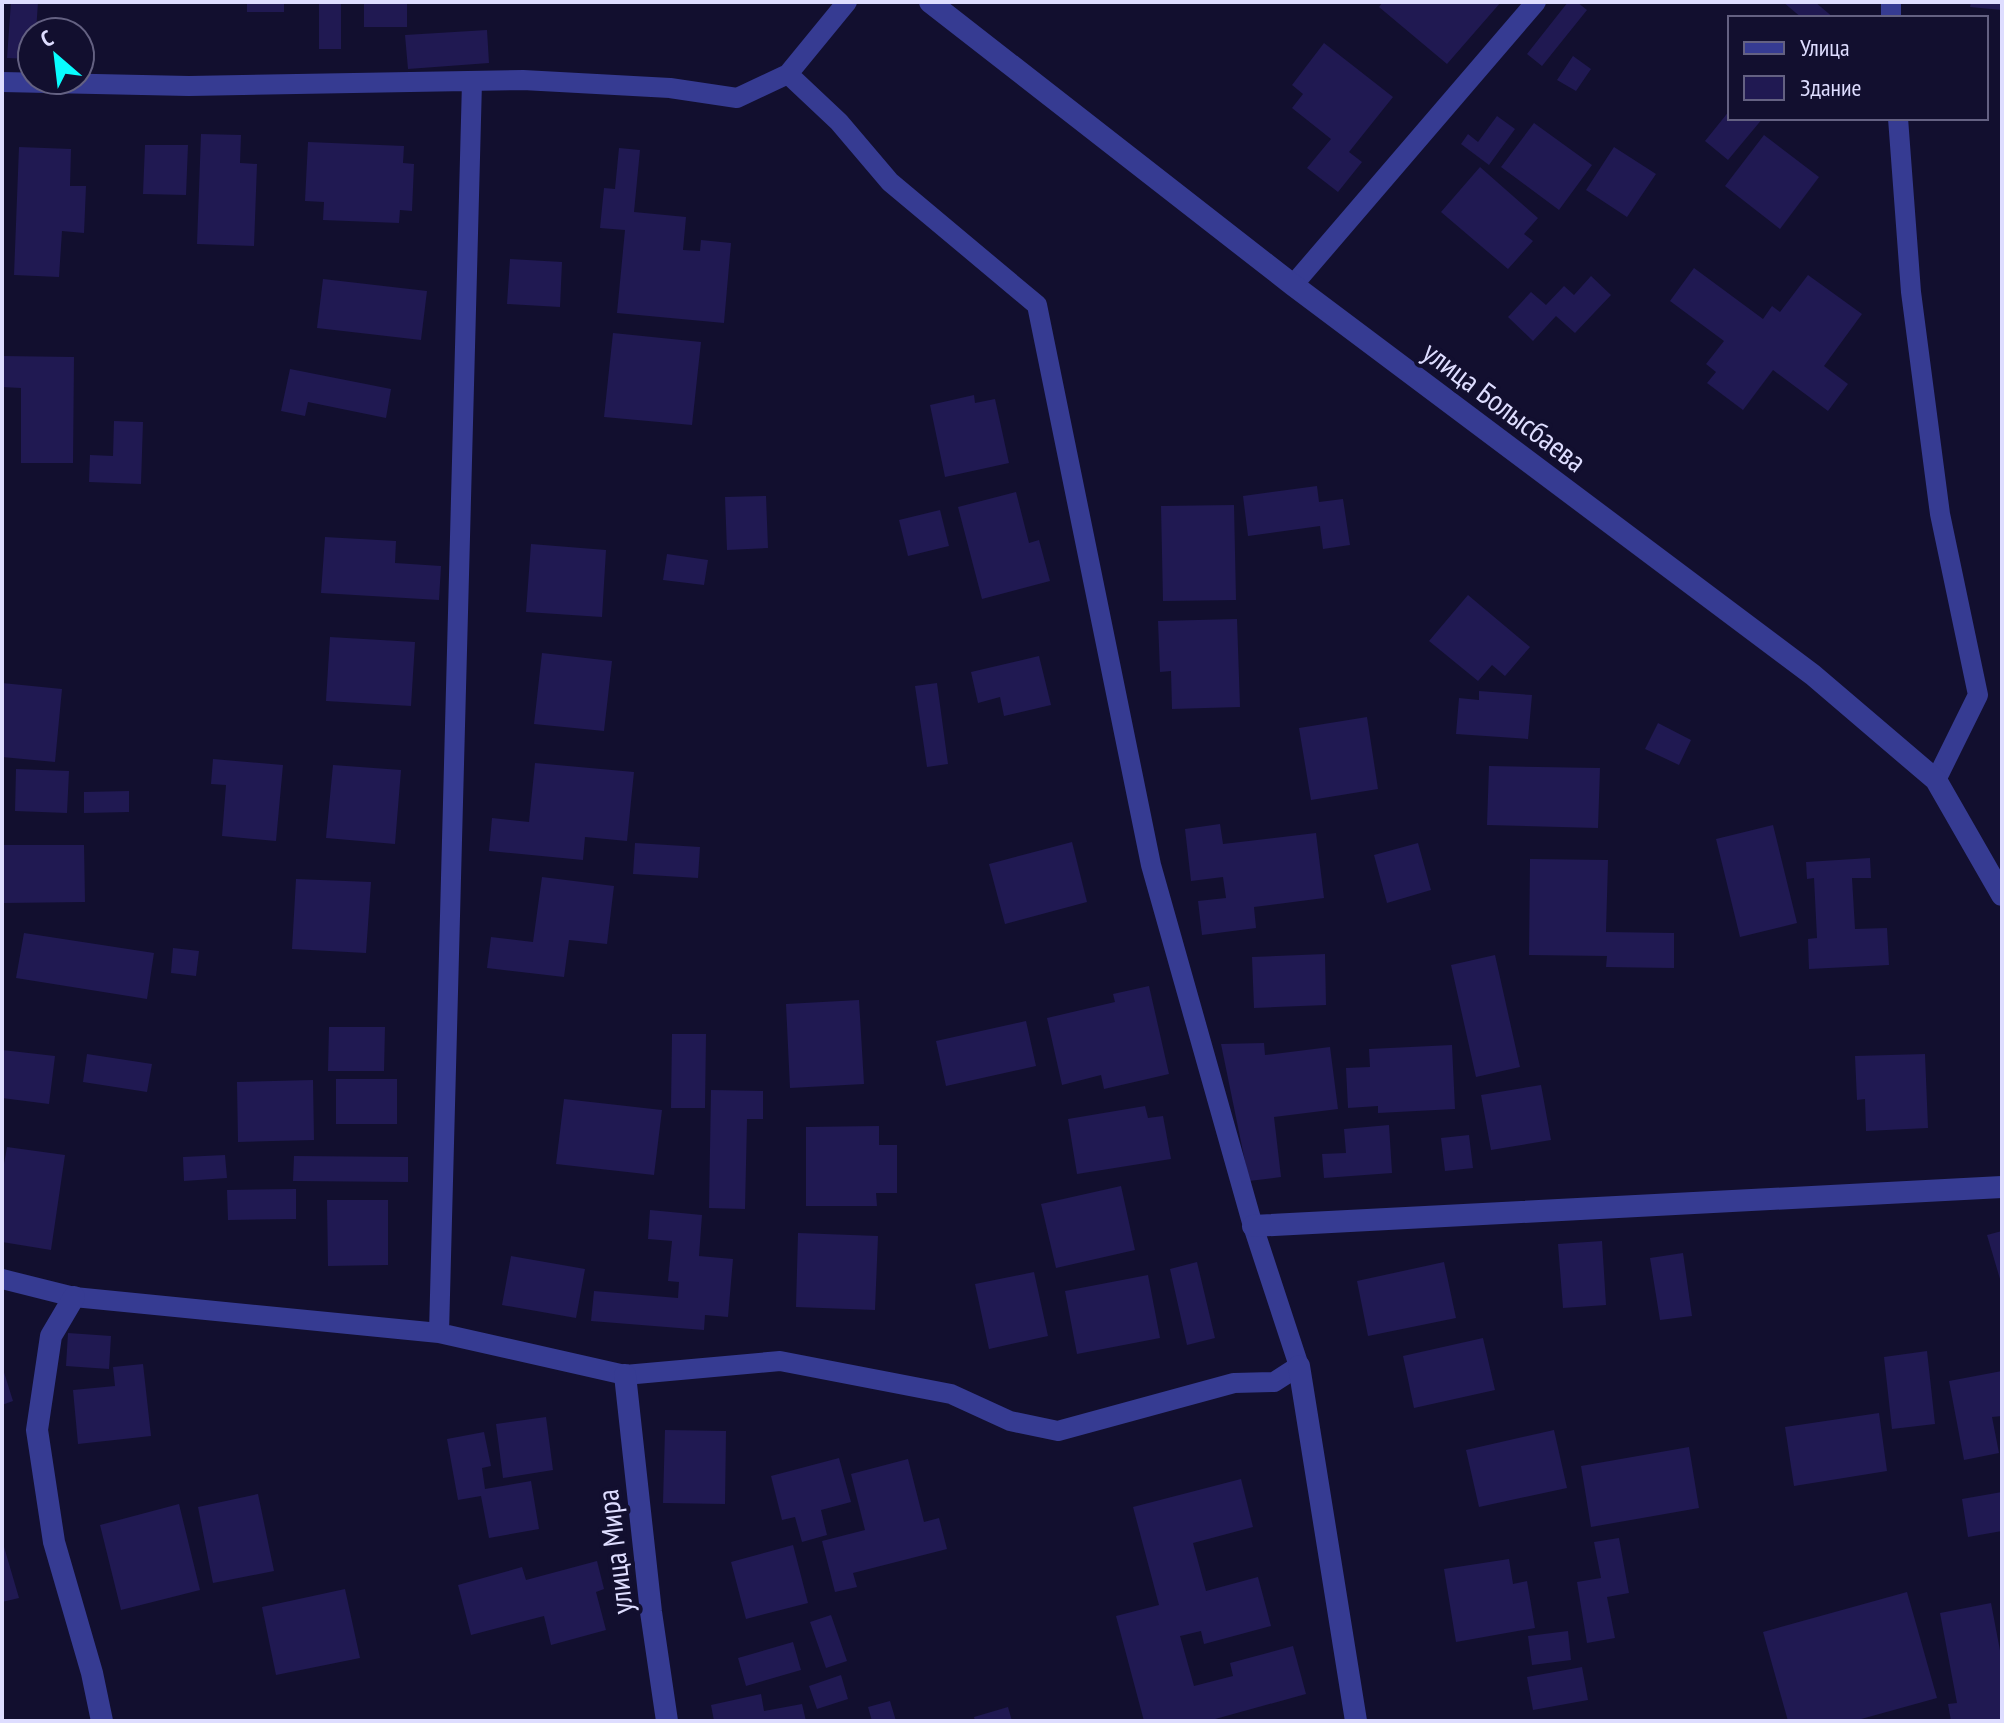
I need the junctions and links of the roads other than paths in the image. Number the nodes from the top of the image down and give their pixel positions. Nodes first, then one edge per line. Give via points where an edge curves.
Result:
1 (847, 2) edge
2 (930, 2) edge
3 (1536, 2) edge
4 (788, 74) junction
5 (2, 82) edge
6 (472, 82) junction
7 (1898, 120) edge
8 (1293, 285) junction
9 (1936, 780) junction
10 (2002, 895) edge
11 (2002, 1187) edge
12 (1253, 1226) junction
13 (2, 1279) edge
14 (74, 1297) junction
15 (439, 1333) junction
16 (1299, 1366) junction
17 (625, 1375) junction
18 (102, 1721) edge
19 (667, 1721) edge
20 (1356, 1721) edge

1 - 4 lane
2 - 8 street, улица Болысбаева
3 - 8 lane
4 - 6 lane via 737,98 670,88
4 - 12 lane via 839,122 890,182 1037,305 1151,865
5 - 6 lane
6 - 15 lane
7 - 9 lane via 1911,292 1940,514 1978,695
8 - 9 street, улица Болысбаева via 1813,675
9 - 10 street, улица Болысбаева
11 - 12 street
12 - 16 lane
13 - 14 lane
14 - 15 lane
14 - 18 street via 51,1336 37,1430 54,1542
15 - 17 lane
16 - 17 lane via 1274,1382 1234,1383 1058,1431 1010,1421 951,1394 780,1361
16 - 20 street
17 - 19 street, улица Мира

